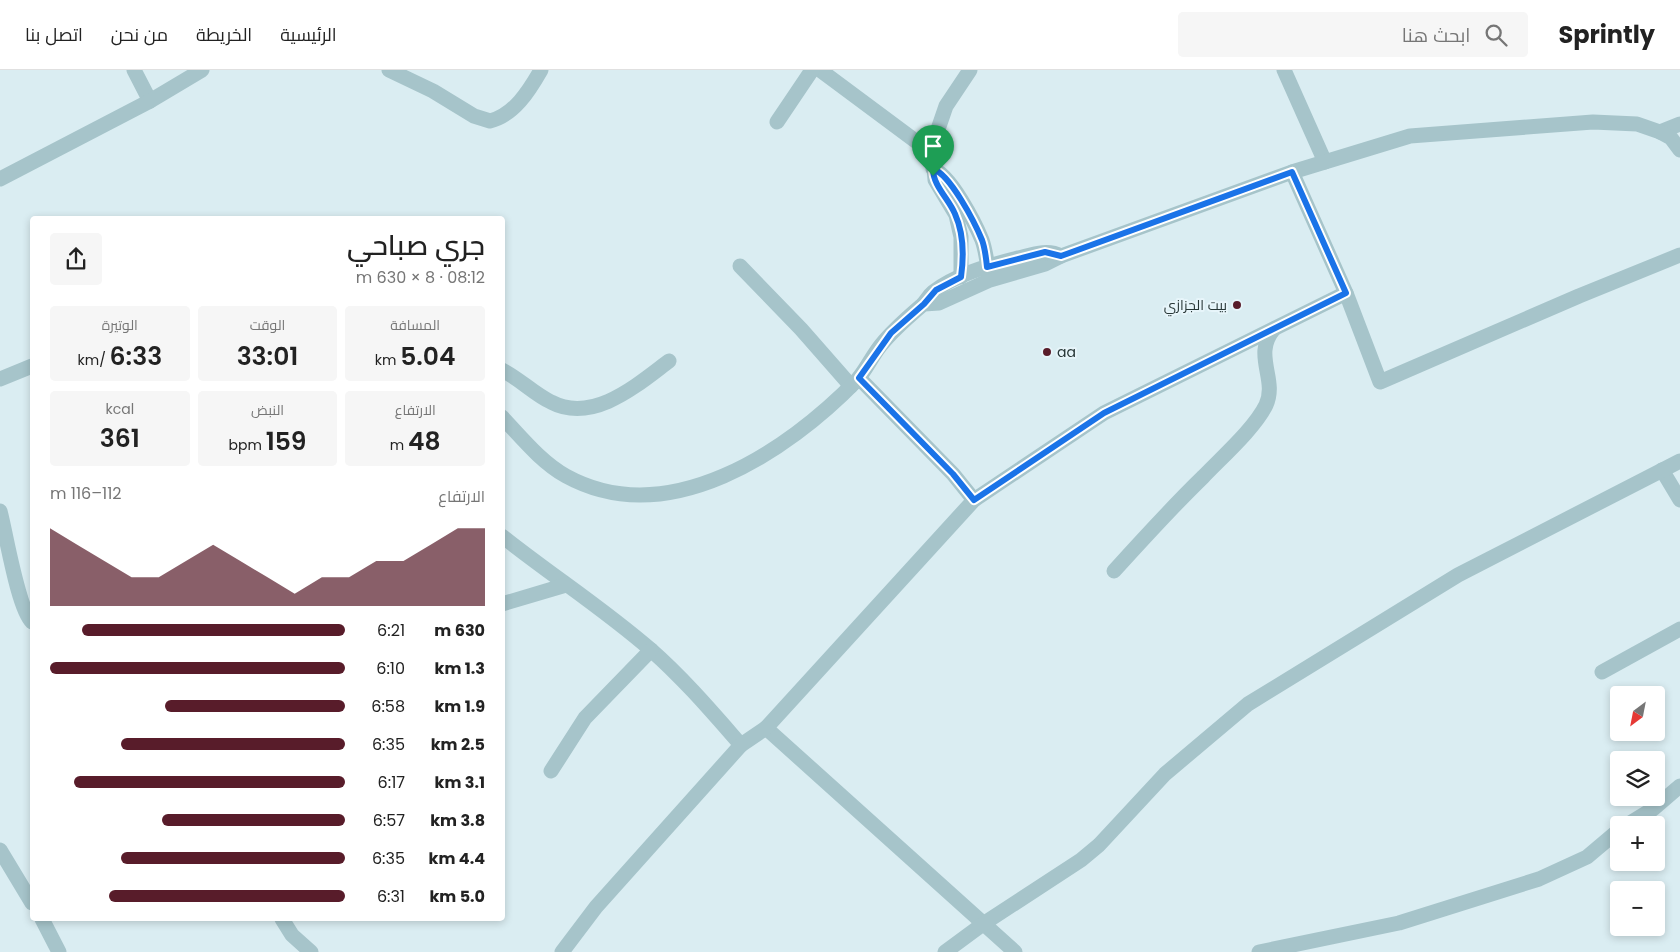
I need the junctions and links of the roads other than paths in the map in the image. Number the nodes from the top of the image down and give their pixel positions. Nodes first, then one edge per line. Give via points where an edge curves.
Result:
1 (134, 70) edge
2 (202, 70) edge
3 (388, 70) edge
4 (541, 70) edge
5 (812, 70) edge
6 (820, 70) edge
7 (970, 70) edge
8 (1284, 70) edge
9 (150, 101) junction
10 (777, 122) dead end
11 (1680, 124) edge
12 (1660, 132) junction
13 (1680, 150) edge
14 (933, 162) junction
15 (1325, 162) junction
16 (1292, 172) junction
17 (0, 179) edge
18 (1680, 255) edge
19 (740, 266) dead end
20 (989, 274) junction
21 (961, 277) junction
22 (1346, 293) junction
23 (924, 304) junction
24 (1275, 328) junction
25 (669, 361) dead end
26 (30, 367) edge
27 (505, 372) edge
28 (0, 379) edge
29 (855, 382) junction
30 (505, 420) edge
31 (1680, 461) edge
32 (1662, 470) junction
33 (974, 500) junction
34 (1680, 500) edge
35 (0, 511) edge
36 (505, 538) edge
37 (1114, 571) dead end
38 (566, 584) junction
39 (505, 603) edge
40 (30, 619) edge
41 (1680, 629) edge
42 (651, 650) junction
43 (1602, 672) dead end
44 (766, 728) junction
45 (741, 745) junction
46 (551, 771) dead end
47 (1680, 786) edge
48 (1642, 816) edge
49 (1610, 838) edge
50 (0, 850) edge
51 (30, 900) edge
52 (43, 921) edge
53 (283, 921) edge
54 (983, 924) junction
55 (59, 952) edge
56 (311, 952) edge
57 (562, 952) edge
58 (945, 952) edge
59 (1014, 952) edge
60 (1259, 952) edge

1 - 9 street
2 - 9 street
3 - 4 street via 490,122 507,114 520,102
5 - 10 street
6 - 14 street
7 - 14 street via 946,106 935,138
8 - 15 street
9 - 17 street
11 - 12 street
12 - 13 street via 1671,138
12 - 15 street via 1637,124 1594,122 1410,136
14 - 20 street via 946,176 977,229
14 - 21 street via 935,180 958,222 962,247
15 - 16 street
16 - 20 street via 1045,264
16 - 22 street
18 - 22 street via 1380,382
19 - 29 street
20 - 21 street
20 - 23 street via 940,304
21 - 23 street via 936,290
22 - 24 street
23 - 29 street via 891,333
24 - 33 street via 1104,413
24 - 37 street via 1266,338 1264,349 1268,389 1265,406 1220,459
25 - 27 street via 626,391 587,409 550,402
26 - 28 street
29 - 30 street via 828,408 758,459 703,484 658,494 611,492 566,476 546,462
29 - 33 street via 953,474
31 - 32 street
32 - 34 street
32 - 54 street via 1458,575 1248,704 1165,774 1081,860
33 - 44 street
35 - 40 street via 11,561
36 - 38 street
38 - 39 street
38 - 42 street
41 - 43 street
42 - 45 street via 683,680
42 - 46 street via 585,718
44 - 45 street
44 - 54 street
45 - 57 street via 596,907
47 - 48 street
49 - 60 street via 1587,857 1539,879 1400,923
50 - 51 street
52 - 55 street
53 - 56 street via 292,935
54 - 58 street
54 - 59 street

